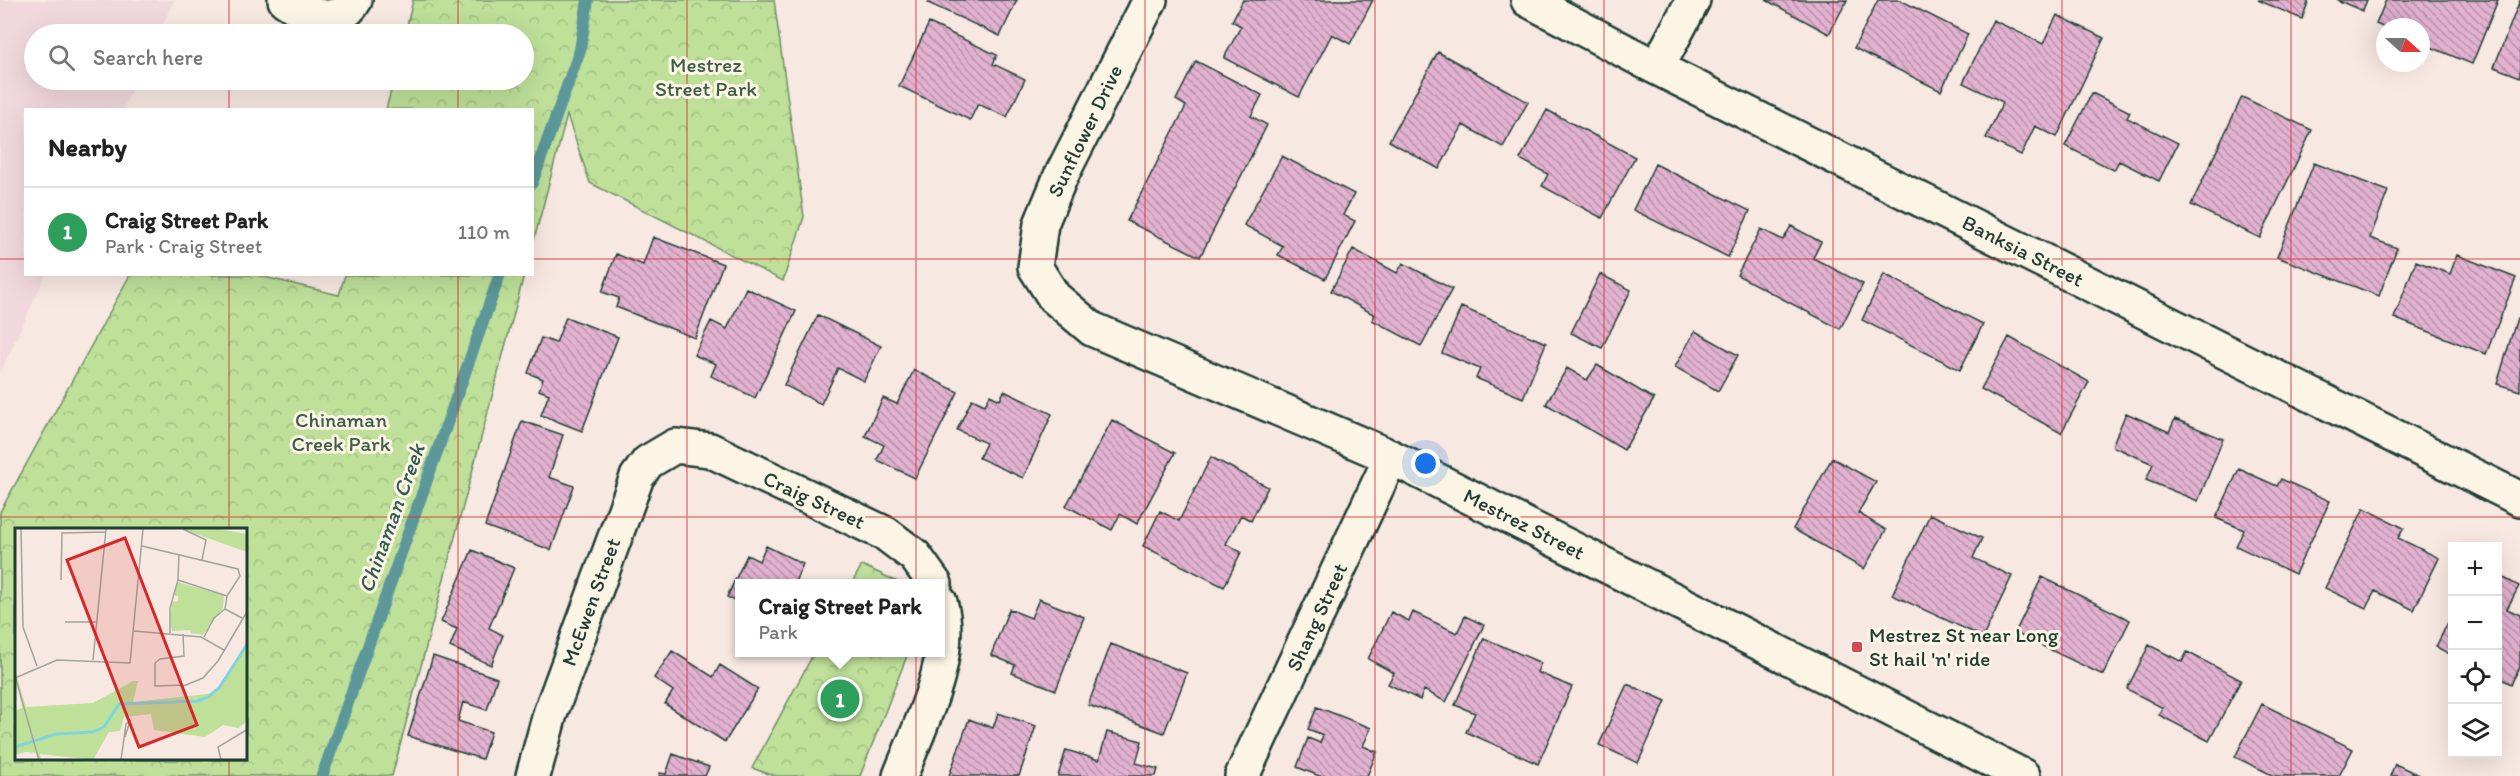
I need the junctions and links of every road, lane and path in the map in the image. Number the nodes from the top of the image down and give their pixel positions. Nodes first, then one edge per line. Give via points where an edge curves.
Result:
1 (285, 0) edge
2 (355, 0) edge
3 (1150, 0) edge
4 (1528, 0) edge
5 (1693, 0) edge
6 (1657, 68) junction
7 (1035, 267) joint
8 (675, 446) joint
9 (1391, 457) junction
10 (2520, 499) edge
11 (931, 579) edge
12 (942, 657) edge
13 (533, 776) edge
14 (900, 776) edge
15 (1242, 776) edge
16 (2023, 776) edge

1 - 2 street via 300,10 336,18 350,9
3 - 7 street, Sunflower Drive via 1060,178 1041,224
4 - 6 street, Banksia Street
5 - 6 street
6 - 10 street, Banksia Street
7 - 9 street, Mestrez Street via 1054,297 1092,329
8 - 11 street, Craig Street via 710,450 886,534 915,556
8 - 13 street, McEwen Street via 648,462 637,477 550,714
9 - 15 street, Shang Street
9 - 16 street, Mestrez Street
12 - 14 street

